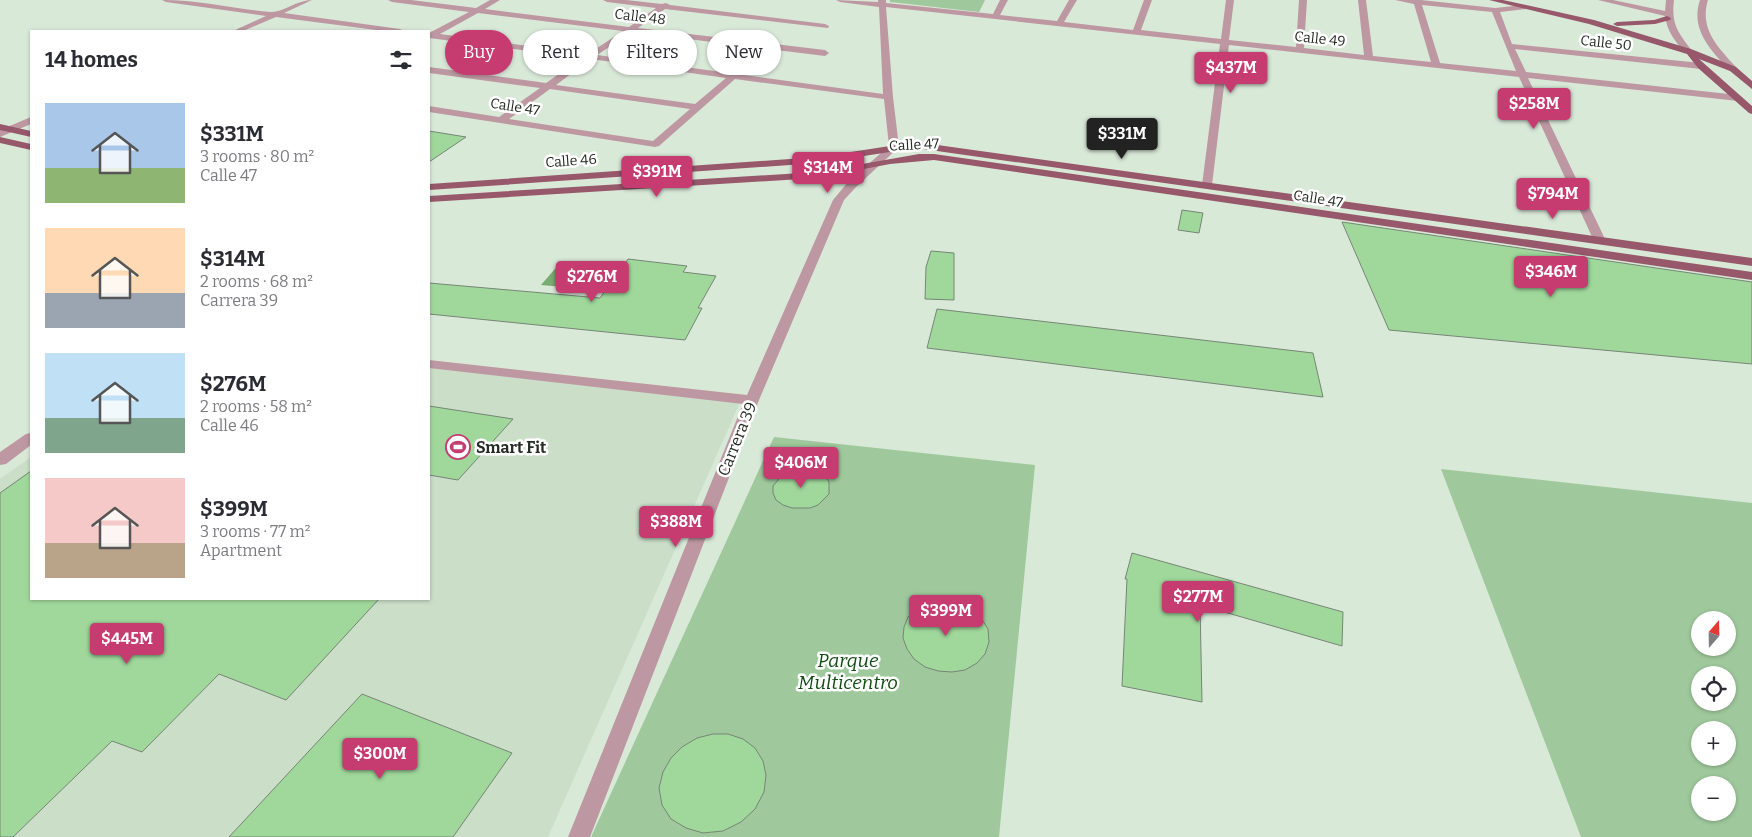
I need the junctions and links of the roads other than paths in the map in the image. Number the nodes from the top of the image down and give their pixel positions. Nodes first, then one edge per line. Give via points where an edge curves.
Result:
1 (166, 0) edge
2 (308, 0) edge
3 (392, 0) edge
4 (496, 0) edge
5 (608, 0) edge
6 (673, 0) edge
7 (840, 0) edge
8 (1004, 0) edge
9 (1073, 0) edge
10 (1148, 0) edge
11 (1230, 0) edge
12 (1303, 0) edge
13 (1362, 0) edge
14 (1399, 0) edge
15 (1602, 0) edge
16 (1670, 0) edge
17 (1704, 0) edge
18 (882, 2) edge
19 (1417, 2) junction
20 (1494, 5) edge
21 (664, 7) junction
22 (476, 11) junction
23 (275, 15) junction
24 (1668, 16) junction
25 (994, 17) junction
26 (1590, 22) junction
27 (1060, 24) junction
28 (825, 26) dead end
29 (238, 30) edge
30 (392, 30) edge
31 (630, 30) joint
32 (1136, 33) junction
33 (430, 36) edge
34 (697, 38) edge
35 (1225, 42) junction
36 (1508, 46) junction
37 (523, 48) edge
38 (1300, 50) junction
39 (1688, 51) junction
40 (825, 53) dead end
41 (598, 58) edge
42 (1369, 58) junction
43 (1436, 65) junction
44 (1701, 66) junction
45 (1733, 69) junction
46 (430, 70) edge
47 (564, 75) edge
48 (1522, 75) junction
49 (733, 76) junction
50 (548, 86) junction
51 (1752, 86) edge
52 (888, 97) junction
53 (1738, 98) junction
54 (697, 108) junction
55 (430, 109) edge
56 (1752, 112) edge
57 (30, 120) edge
58 (501, 120) junction
59 (5, 128) edge
60 (0, 134) edge
61 (30, 134) edge
62 (0, 140) edge
63 (30, 147) edge
64 (894, 147) junction
65 (880, 162) junction
66 (1207, 185) junction
67 (430, 187) edge
68 (430, 199) edge
69 (1599, 239) junction
70 (1752, 262) edge
71 (1752, 276) edge
72 (430, 364) edge
73 (752, 400) junction
74 (30, 439) edge
75 (0, 460) edge
76 (579, 837) edge

1 - 23 street
2 - 23 street
3 - 22 street, Calle 48
4 - 22 street
5 - 21 street
6 - 21 street
7 - 18 street, Calle 49
8 - 25 street
9 - 27 street
10 - 32 street
11 - 35 street
12 - 38 street
13 - 42 street
14 - 19 street
15 - 24 street
16 - 24 street
17 - 45 street via 1700,9 1701,25 1711,44
18 - 25 street, Calle 49
18 - 52 street
19 - 20 street
19 - 43 street
20 - 26 main road via 1523,7
20 - 36 street
21 - 28 street
21 - 31 street
22 - 31 street, Calle 48
22 - 33 street
23 - 29 street
23 - 30 street
24 - 26 main road via 1637,24
24 - 39 street via 1678,40
25 - 27 street, Calle 49
26 - 39 main road
27 - 32 street, Calle 49
32 - 35 street, Calle 49
33 - 37 street
34 - 40 street, Calle 48
35 - 38 street, Calle 49
35 - 66 street
36 - 44 street, Calle 50
36 - 48 street
38 - 42 street, Calle 49
39 - 44 main road
39 - 45 main road
41 - 49 street
42 - 43 street, Calle 49
43 - 48 street, Calle 49
44 - 53 main road
45 - 51 main road
46 - 50 street
47 - 50 street
48 - 53 street, Calle 49
48 - 69 street
49 - 52 street
49 - 54 street
50 - 54 street
50 - 58 street
52 - 64 street
53 - 56 main road
54 - 58 street, Calle 47 via 655,144
55 - 58 street, Calle 47
57 - 59 street
59 - 60 street
59 - 61 main road
62 - 63 main road
64 - 65 street, Carrera 39
64 - 66 main road, Calle 47 via 930,146
64 - 67 main road, Calle 46 via 821,160
65 - 68 main road, Calle 46 via 844,172 817,175
65 - 71 main road, Calle 47 via 910,157 945,158
65 - 73 street, Carrera 39 via 848,186 840,200
66 - 69 main road, Calle 47
69 - 70 main road, Calle 47
72 - 73 street
73 - 76 street, Carrera 39
74 - 75 street

